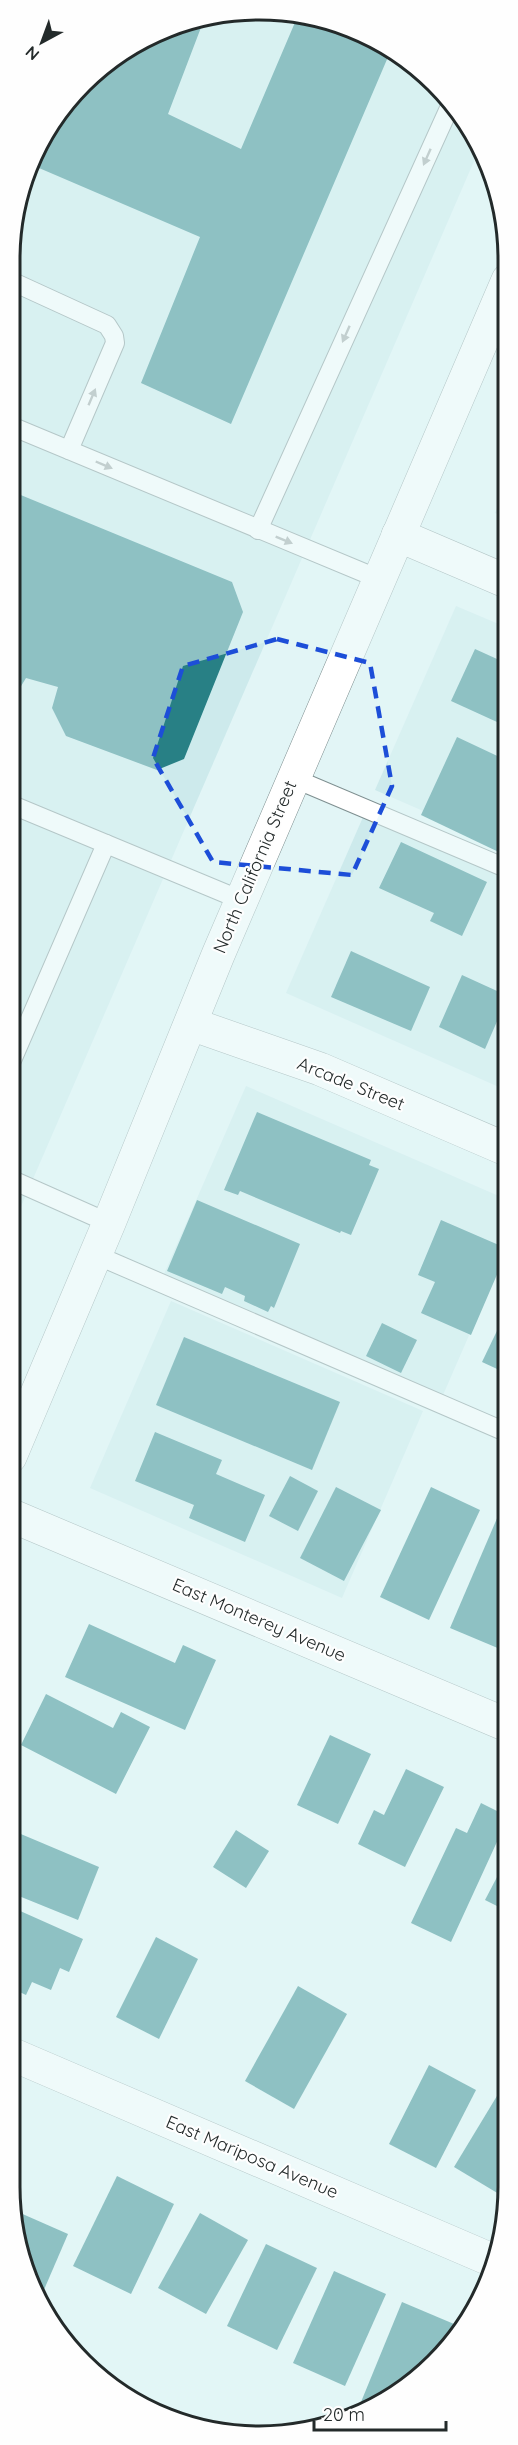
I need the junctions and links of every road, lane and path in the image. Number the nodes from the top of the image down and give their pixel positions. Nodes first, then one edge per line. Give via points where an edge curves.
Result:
1 (448, 111) edge
2 (20, 285) edge
3 (498, 312) edge
4 (20, 430) edge
5 (69, 450) junction
6 (258, 530) junction
7 (398, 535) junction
8 (498, 578) edge
9 (379, 579) junction
10 (293, 778) junction
11 (20, 808) edge
12 (106, 843) junction
13 (498, 865) edge
14 (241, 900) junction
15 (191, 1024) junction
16 (20, 1042) edge
17 (498, 1146) edge
18 (20, 1183) edge
19 (109, 1223) junction
20 (96, 1255) junction
21 (498, 1429) edge
22 (20, 1434) edge
23 (20, 1519) edge
24 (498, 1721) edge
25 (20, 2058) edge
26 (487, 2258) edge

1 -> 6 lane
5 -> 2 lane via 115,343 114,336 107,325
3 - 7 street, North California Street
4 - 5 lane
5 -> 6 lane
6 -> 9 lane
7 - 8 street
7 - 9 street, North California Street
9 - 10 street, North California Street
10 - 13 lane
10 - 14 street, North California Street
11 - 12 lane
12 - 14 lane
12 - 16 lane
14 - 15 street, North California Street
15 - 17 street, Arcade Street via 320,1069
15 - 19 street, North California Street
18 - 19 lane
19 - 20 street, North California Street
20 - 21 lane
20 - 22 street, North California Street
23 - 24 street, East Monterey Avenue
25 - 26 street, East Mariposa Avenue

